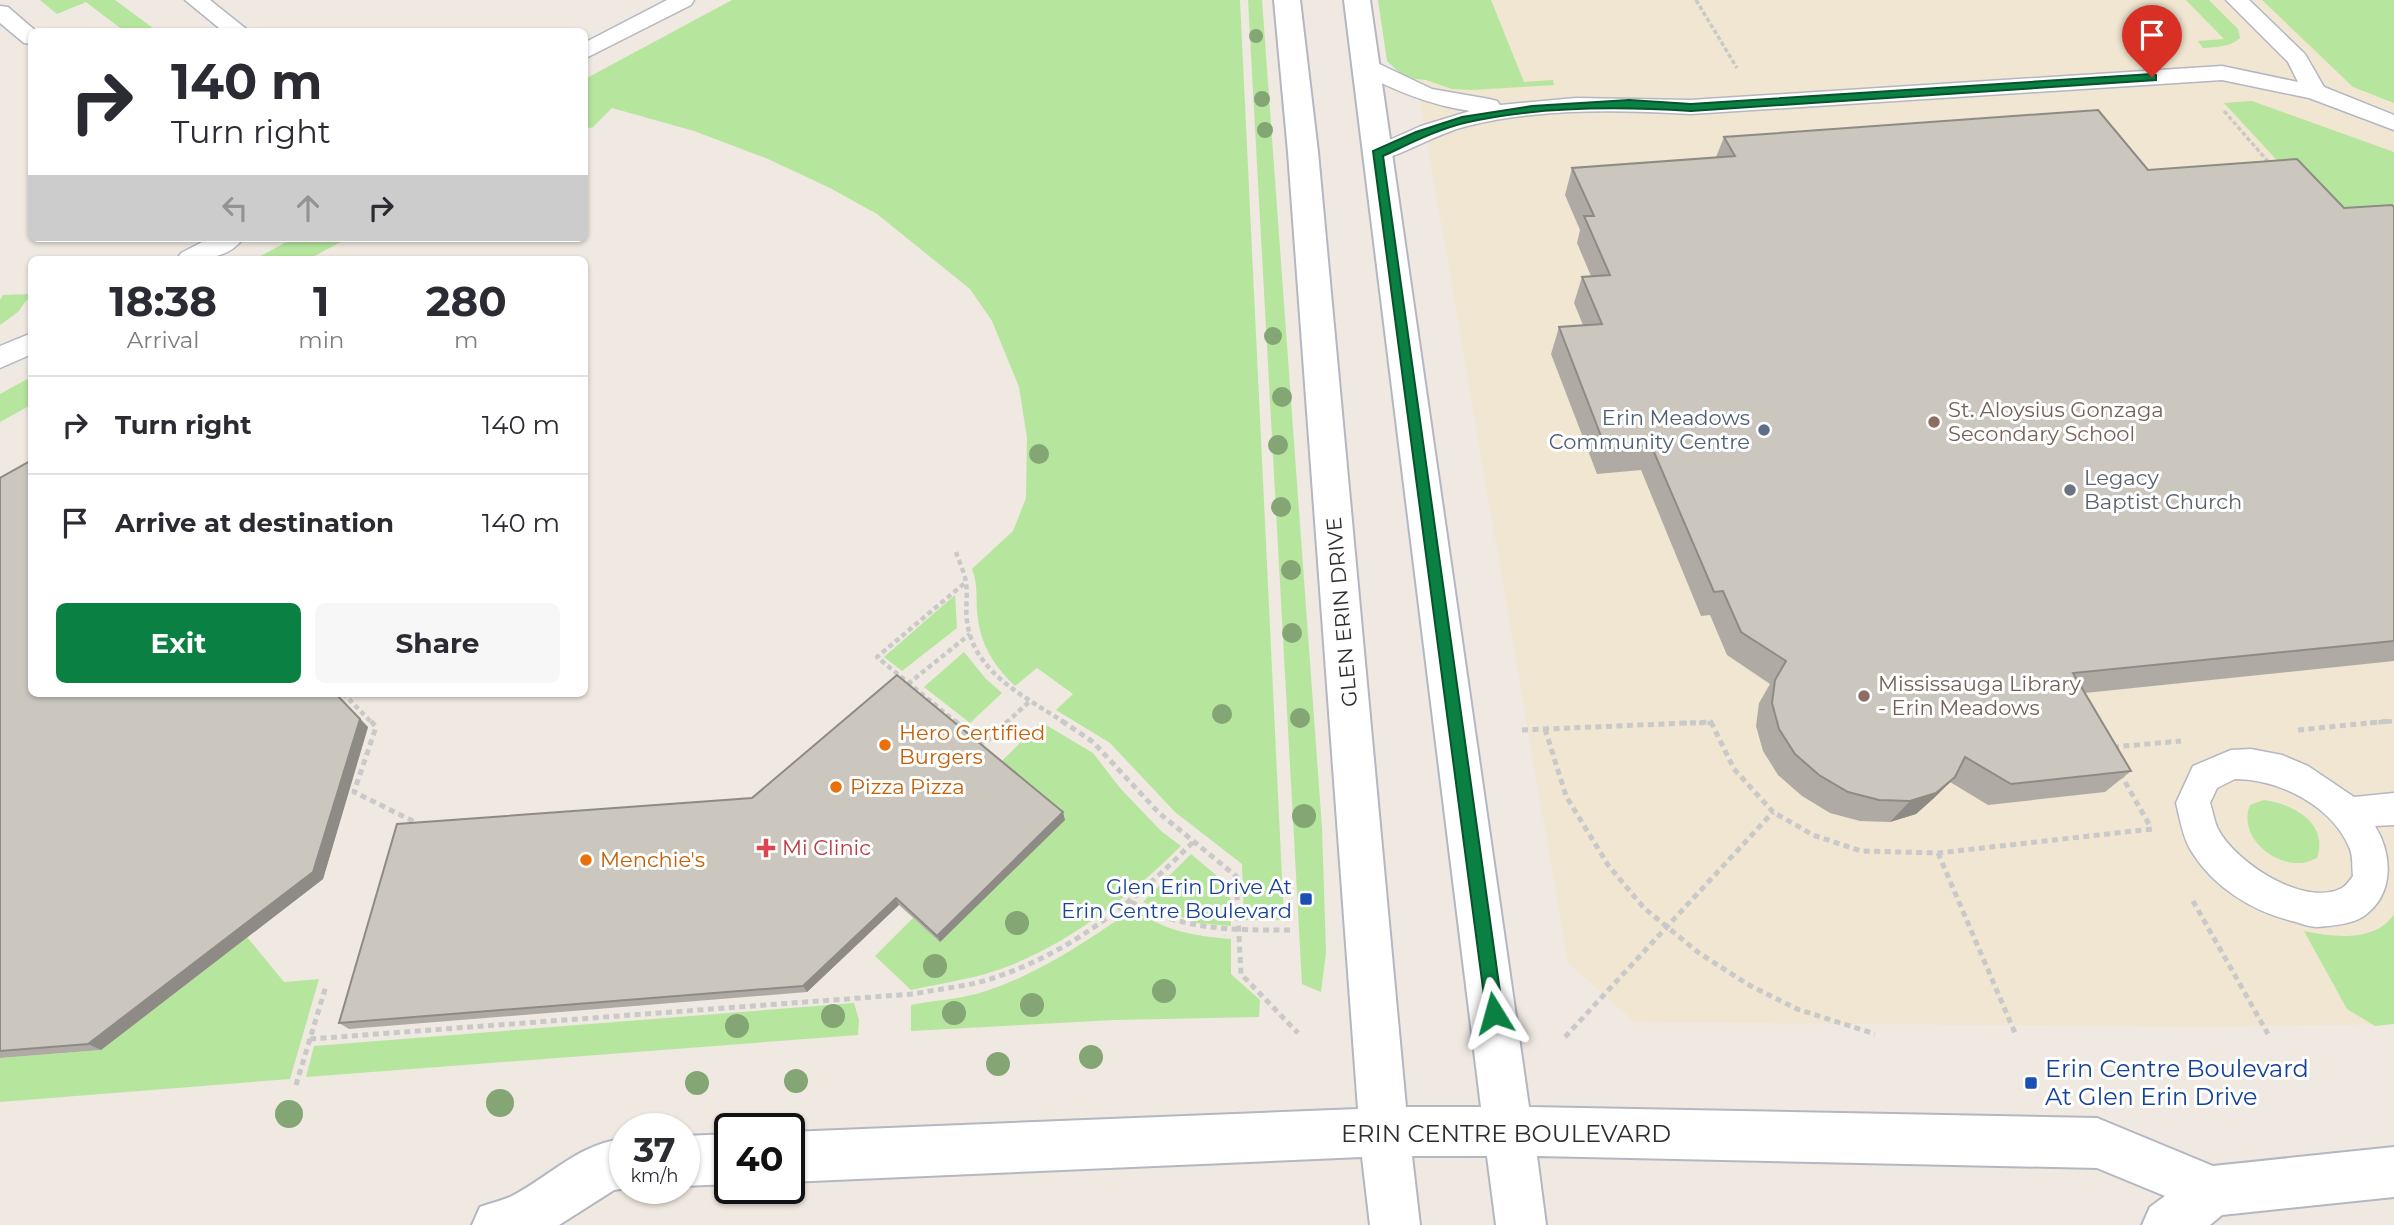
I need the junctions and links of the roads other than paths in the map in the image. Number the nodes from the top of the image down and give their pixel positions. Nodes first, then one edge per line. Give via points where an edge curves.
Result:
1 (196, 0) edge
2 (683, 0) edge
3 (1287, 0) edge
4 (1357, 0) edge
5 (2237, 0) edge
6 (0, 12) edge
7 (234, 28) edge
8 (28, 35) edge
9 (588, 50) edge
10 (1366, 66) junction
11 (2315, 92) junction
12 (1532, 110) junction
13 (2394, 123) edge
14 (1377, 154) junction
15 (222, 242) edge
16 (196, 256) edge
17 (28, 344) edge
18 (0, 358) edge
19 (2394, 809) edge
20 (2348, 813) junction
21 (1509, 1131) junction
22 (1384, 1132) junction
23 (805, 1156) edge
24 (609, 1165) edge
25 (2394, 1172) edge
26 (2213, 1191) junction
27 (511, 1224) edge
28 (1395, 1225) edge
29 (1521, 1225) edge
30 (2168, 1225) edge

1 - 7 lane
2 - 9 lane
3 - 22 street, GLEN ERIN DRIVE via 1306,179
4 - 10 street
5 - 11 lane via 2297,58
6 - 8 lane
10 - 12 lane via 1413,92 1455,104
10 - 14 street
11 - 12 lane via 2222,73 1691,107 1629,103
11 - 13 lane
12 - 14 lane via 1462,120
14 - 21 street
15 - 16 lane
17 - 18 lane
19 - 20 lane
20 - 20 lane via 2312,784 2271,766 2246,764 2233,764 2205,777 2193,803 2203,838 2231,872 2271,899 2315,910 2352,904 2371,881 2369,848
21 - 22 street, ERIN CENTRE BOULEVARD
21 - 26 street, ERIN CENTRE BOULEVARD via 2097,1143
21 - 29 street
22 - 23 street, ERIN CENTRE BOULEVARD
22 - 28 street, GLEN ERIN DRIVE
24 - 27 street
25 - 26 street, ERIN CENTRE BOULEVARD
26 - 30 street

